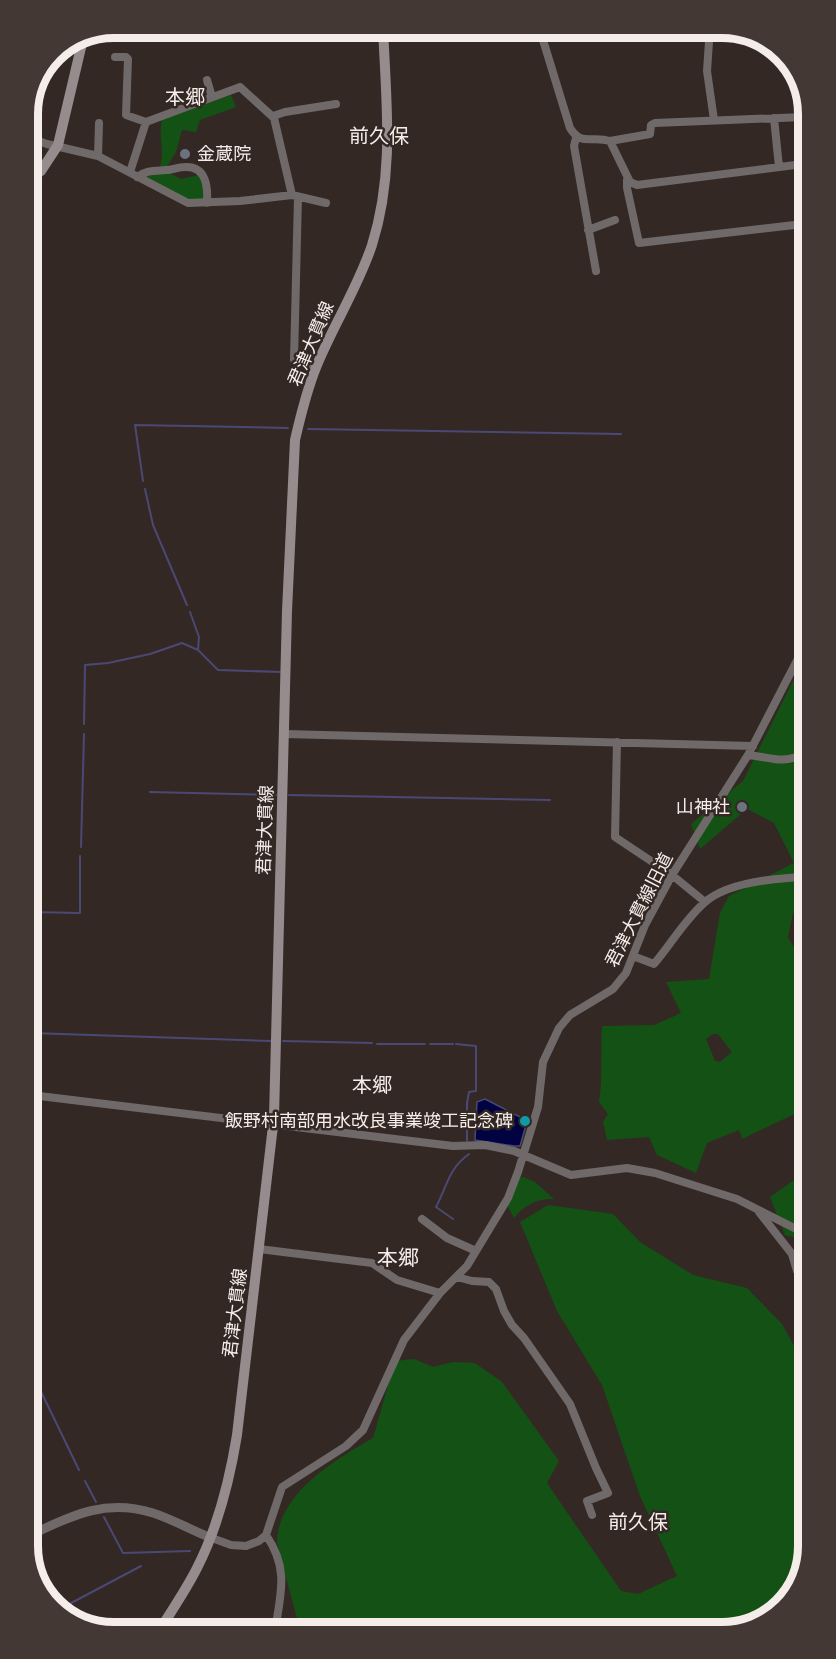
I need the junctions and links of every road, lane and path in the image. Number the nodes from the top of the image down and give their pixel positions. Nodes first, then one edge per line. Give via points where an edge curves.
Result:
1 (383, 38) edge
2 (542, 38) edge
3 (709, 38) edge
4 (82, 44) edge
5 (115, 57) dead end
6 (207, 80) dead end
7 (212, 97) junction
8 (336, 104) dead end
9 (273, 116) junction
10 (798, 117) edge
11 (774, 118) junction
12 (714, 120) junction
13 (146, 122) junction
14 (99, 123) dead end
15 (576, 138) junction
16 (38, 140) edge
17 (610, 141) junction
18 (58, 146) junction
19 (99, 156) junction
20 (798, 165) edge
21 (779, 167) junction
22 (38, 173) edge
23 (134, 174) junction
24 (627, 180) junction
25 (295, 196) junction
26 (207, 202) junction
27 (326, 203) dead end
28 (615, 220) dead end
29 (798, 225) edge
30 (588, 230) junction
31 (596, 271) dead end
32 (316, 367) junction
33 (798, 659) edge
34 (284, 734) junction
35 (617, 742) junction
36 (753, 746) junction
37 (748, 755) junction
38 (798, 757) edge
39 (672, 875) junction
40 (798, 877) edge
41 (705, 902) junction
42 (633, 956) junction
43 (38, 1096) edge
44 (274, 1125) junction
45 (524, 1155) junction
46 (758, 1211) junction
47 (422, 1219) dead end
48 (798, 1230) edge
49 (259, 1250) junction
50 (476, 1251) junction
51 (798, 1272) edge
52 (457, 1277) junction
53 (440, 1293) junction
54 (592, 1515) dead end
55 (38, 1532) edge
56 (266, 1534) junction
57 (209, 1538) junction
58 (165, 1621) edge
59 (276, 1621) edge

1 - 32 main road, 君津大貫線 via 388,156 383,202 362,273
2 - 15 street via 566,119
3 - 12 street via 706,71
4 - 18 main road
5 - 13 street via 128,59 126,114
6 - 7 street
7 - 9 street via 240,87
7 - 13 street
8 - 9 street
9 - 25 street
10 - 11 street
11 - 12 street
11 - 21 street
12 - 17 street via 654,123 650,134
13 - 23 street
14 - 19 street
15 - 17 street
15 - 30 street via 574,146
16 - 18 street
17 - 24 street
18 - 19 street
18 - 22 main road
19 - 23 street
20 - 21 street
21 - 24 street via 637,185
23 - 26 street via 188,203
23 - 26 street via 198,169 207,188
24 - 29 street via 639,243
25 - 26 street
25 - 27 street
25 - 32 street via 294,360
28 - 30 street
30 - 31 street
32 - 34 main road, 君津大貫線 via 295,440
33 - 36 street, 君津大貫線旧道
34 - 35 street
34 - 44 main road, 君津大貫線
35 - 36 street
35 - 39 street via 615,837
36 - 37 street, 君津大貫線旧道
37 - 38 street via 779,761
37 - 39 street, 君津大貫線旧道
39 - 41 street
39 - 42 street, 君津大貫線旧道
40 - 41 street via 770,878 719,893
41 - 42 street via 654,964
42 - 45 street, 君津大貫線旧道 via 613,989 570,1014 550,1044
43 - 44 street
44 - 45 street via 453,1146 485,1145
44 - 49 main road, 君津大貫線
45 - 46 street via 571,1174 627,1168 655,1173 737,1199
45 - 50 street, 君津大貫線旧道 via 508,1198
46 - 48 street
46 - 51 street via 792,1254
47 - 50 street via 447,1238
49 - 53 street via 372,1263 397,1280
49 - 57 main road, 君津大貫線 via 232,1467
50 - 52 street, 君津大貫線旧道
52 - 53 street, 君津大貫線旧道
52 - 54 street via 489,1282 496,1289 512,1325 570,1404 608,1493 587,1501
53 - 56 street, 君津大貫線旧道 via 404,1340 363,1430 346,1446 282,1487
55 - 57 street via 75,1514 114,1507 154,1514
56 - 57 street via 246,1546
56 - 59 street via 282,1570
57 - 58 main road, 君津大貫線 via 198,1567

